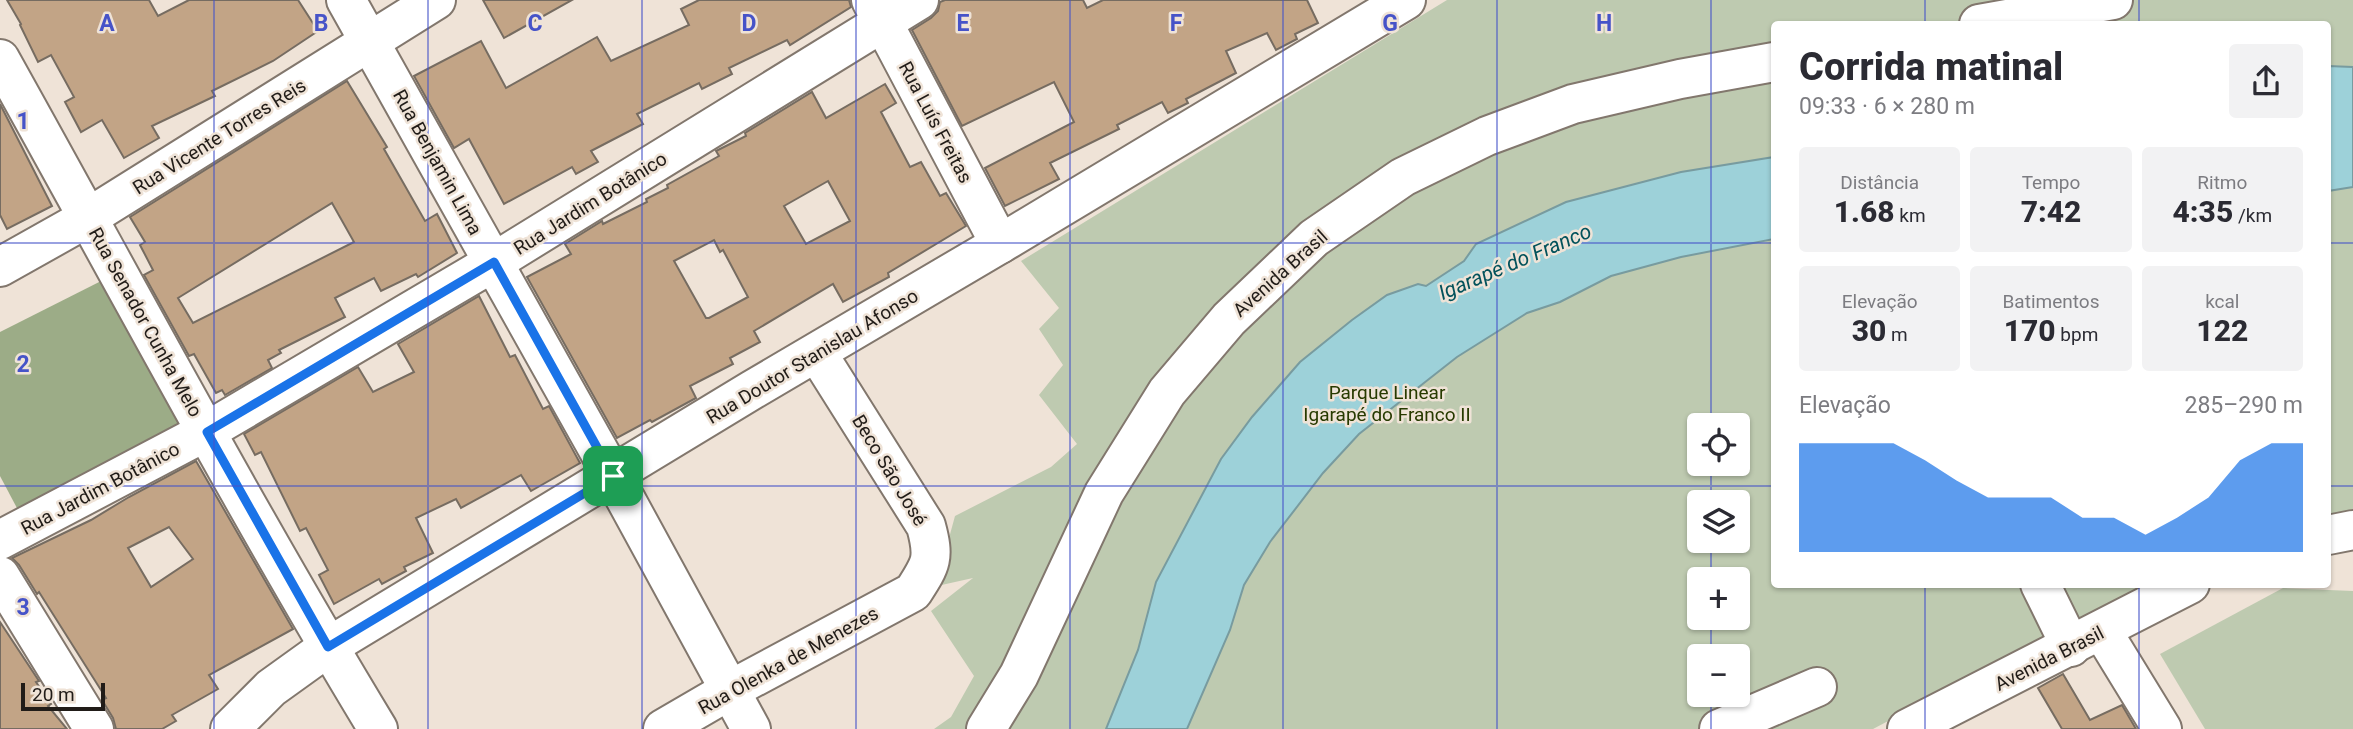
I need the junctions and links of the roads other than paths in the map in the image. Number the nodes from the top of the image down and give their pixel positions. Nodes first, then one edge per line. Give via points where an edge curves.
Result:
1 (346, 0) edge
2 (436, 0) edge
3 (919, 0) edge
4 (2113, 0) edge
5 (1401, 2) edge
6 (877, 11) edge
7 (1996, 21) edge
8 (370, 41) junction
9 (0, 59) edge
10 (1771, 63) edge
11 (89, 217) junction
12 (1000, 244) junction
13 (494, 262) junction
14 (0, 267) edge
15 (817, 353) junction
16 (207, 432) junction
17 (613, 476) junction
18 (2353, 530) edge
19 (2331, 534) edge
20 (0, 540) edge
21 (0, 576) edge
22 (2043, 588) edge
23 (2182, 588) edge
24 (913, 592) joint
25 (2086, 639) junction
26 (328, 647) junction
27 (1817, 687) dead end
28 (730, 690) junction
29 (84, 715) edge
30 (230, 729) edge
31 (378, 729) edge
32 (663, 729) edge
33 (751, 729) edge
34 (986, 729) edge
35 (1719, 729) edge
36 (1907, 729) edge
37 (2162, 729) edge

1 - 8 main road, Rua Benjamin Lima
2 - 8 main road, Rua Vicente Torres Reis
3 - 6 main road, Rua Jardim Botânico
4 - 7 main road
5 - 12 main road, Rua Doutor Stanislau Afonso
6 - 12 main road, Rua Luís Freitas
6 - 13 main road, Rua Jardim Botânico
8 - 11 main road, Rua Vicente Torres Reis
8 - 13 main road, Rua Benjamin Lima
9 - 11 main road, Rua Senador Cunha Melo
10 - 34 main road, Avenida Brasil via 1573,104 1487,136 1403,177 1314,239 1229,318 1167,393 1104,493 1018,675
11 - 14 main road, Rua Vicente Torres Reis
11 - 16 main road, Rua Senador Cunha Melo
12 - 15 main road, Rua Doutor Stanislau Afonso
13 - 16 main road, Rua Jardim Botânico
13 - 17 main road, Rua Benjamin Lima
15 - 17 main road, Rua Doutor Stanislau Afonso
15 - 24 main road, Beco São José via 926,526 929,566
16 - 20 main road, Rua Jardim Botânico
16 - 26 main road, Rua Senador Cunha Melo
17 - 26 main road, Rua Doutor Stanislau Afonso
17 - 28 main road, Rua Benjamin Lima
18 - 19 main road
21 - 29 main road
22 - 25 main road
23 - 25 main road, Avenida Brasil
24 - 28 main road, Rua Olenka de Menezes
25 - 36 main road, Avenida Brasil
25 - 37 main road
26 - 30 main road, Rua Doutor Stanislau Afonso via 271,688
26 - 31 main road, Rua Senador Cunha Melo
27 - 35 main road
28 - 32 main road, Rua Olenka de Menezes
28 - 33 main road, Rua Benjamin Lima

